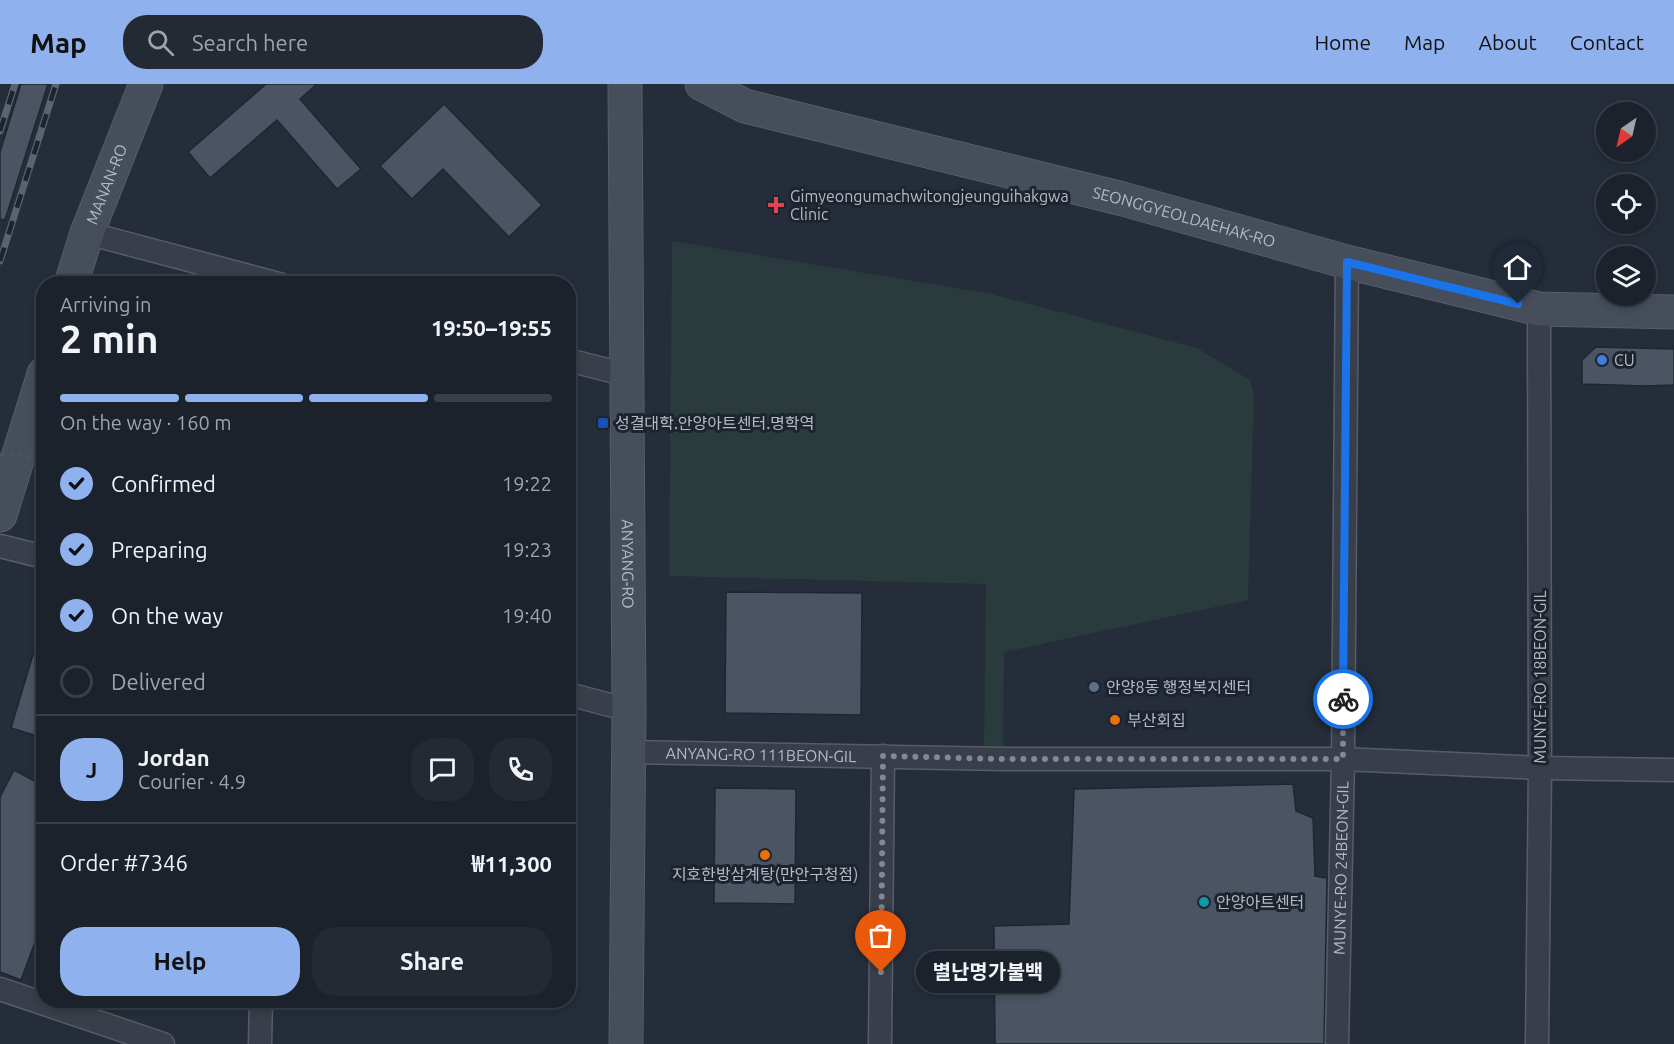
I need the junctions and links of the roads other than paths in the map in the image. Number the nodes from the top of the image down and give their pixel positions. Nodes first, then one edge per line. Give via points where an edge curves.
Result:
1 (146, 84) edge
2 (625, 84) edge
3 (702, 84) edge
4 (87, 233) junction
5 (1347, 262) junction
6 (74, 276) edge
7 (249, 276) edge
8 (1539, 309) junction
9 (1674, 312) edge
10 (576, 362) edge
11 (627, 375) junction
12 (36, 400) edge
13 (0, 515) edge
14 (0, 546) edge
15 (36, 555) edge
16 (576, 696) edge
17 (629, 710) junction
18 (629, 752) junction
19 (883, 756) junction
20 (1343, 759) junction
21 (1540, 768) junction
22 (1674, 770) edge
23 (0, 989) edge
24 (36, 1001) edge
25 (56, 1008) edge
26 (261, 1008) edge
27 (163, 1044) edge
28 (260, 1044) edge
29 (626, 1044) edge
30 (880, 1044) edge
31 (1337, 1044) edge
32 (1537, 1044) edge

1 - 4 street, MANAN-RO
2 - 11 street, ANYANG-RO
3 - 5 street, SEONGGYEOLDAEHAK-RO via 745,106 1123,199
4 - 6 street, MANAN-RO
4 - 7 street
5 - 8 street, SEONGGYEOLDAEHAK-RO
5 - 20 street, MUNYE-RO 24BEON-GIL
8 - 9 street, SEONGGYEOLDAEHAK-RO
8 - 21 street, MUNYE-RO 18BEON-GIL
10 - 11 street
11 - 17 street, ANYANG-RO
12 - 13 street
14 - 15 street
16 - 17 street
17 - 18 street, ANYANG-RO
18 - 19 street, ANYANG-RO 111BEON-GIL
18 - 29 street, ANYANG-RO
19 - 20 street, ANYANG-RO 111BEON-GIL
19 - 30 street
20 - 21 street, ANYANG-RO 111BEON-GIL
20 - 31 street, MUNYE-RO 24BEON-GIL
21 - 22 street, ANYANG-RO 111BEON-GIL
21 - 32 street, MUNYE-RO 18BEON-GIL
23 - 24 street
25 - 27 street
26 - 28 street

